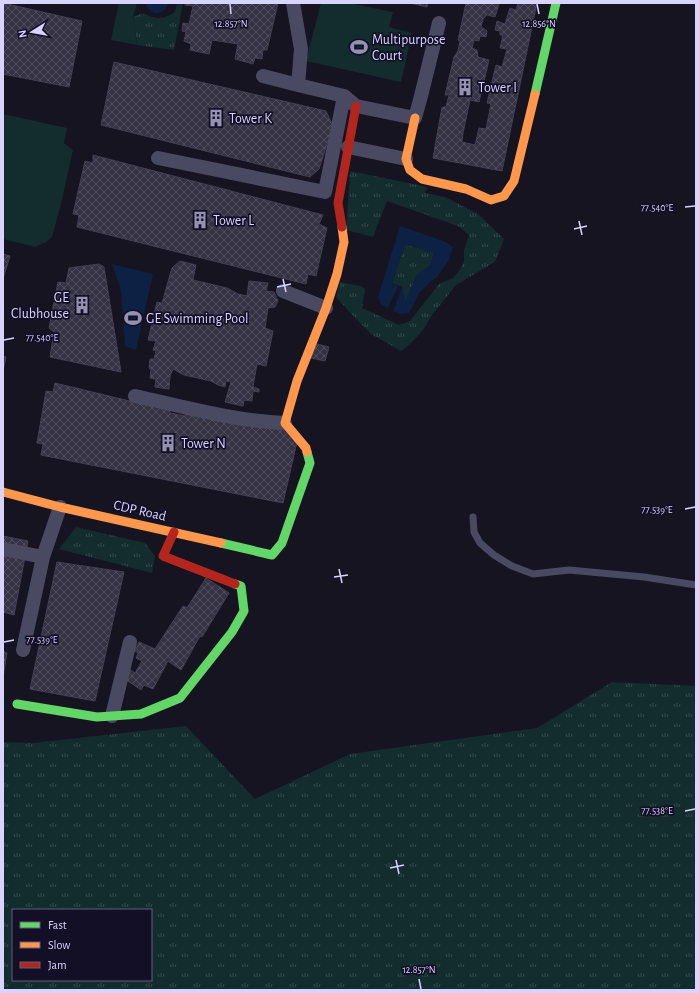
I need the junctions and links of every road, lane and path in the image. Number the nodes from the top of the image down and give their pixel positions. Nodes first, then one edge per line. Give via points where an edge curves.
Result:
1 (293, 3) edge
2 (556, 3) edge
3 (439, 23) dead end
4 (263, 76) dead end
5 (298, 85) junction
6 (344, 96) junction
7 (356, 106) junction
8 (415, 118) junction
9 (348, 147) junction
10 (158, 158) dead end
11 (406, 159) junction
12 (283, 291) dead end
13 (326, 308) junction
14 (135, 396) dead end
15 (285, 424) junction
16 (5, 489) edge
17 (60, 507) junction
18 (473, 517) dead end
19 (174, 532) junction
20 (3, 549) edge
21 (43, 557) junction
22 (696, 585) edge
23 (130, 642) dead end
24 (23, 650) dead end
25 (17, 704) dead end
26 (112, 716) junction

1 - 5 street via 301,49
2 - 11 street via 514,181 504,196 491,200 466,189 422,179 410,170
3 - 8 street
4 - 5 street
5 - 6 street
6 - 7 street
6 - 10 street via 325,192
7 - 8 street
7 - 9 street
8 - 11 street
9 - 11 street
9 - 13 street via 338,203 344,242
12 - 13 street
13 - 15 street via 297,381
14 - 15 street via 232,417
15 - 19 street, CDP Road via 306,448 310,462 282,543 272,555
16 - 17 street, CDP Road
17 - 19 street, CDP Road
17 - 21 street
18 - 22 lane via 474,532 480,543 512,566 532,574 569,570
19 - 26 street via 163,556 241,586 244,611 232,632 180,698 141,714
20 - 21 street
21 - 24 street
23 - 26 street
25 - 26 street via 97,717

